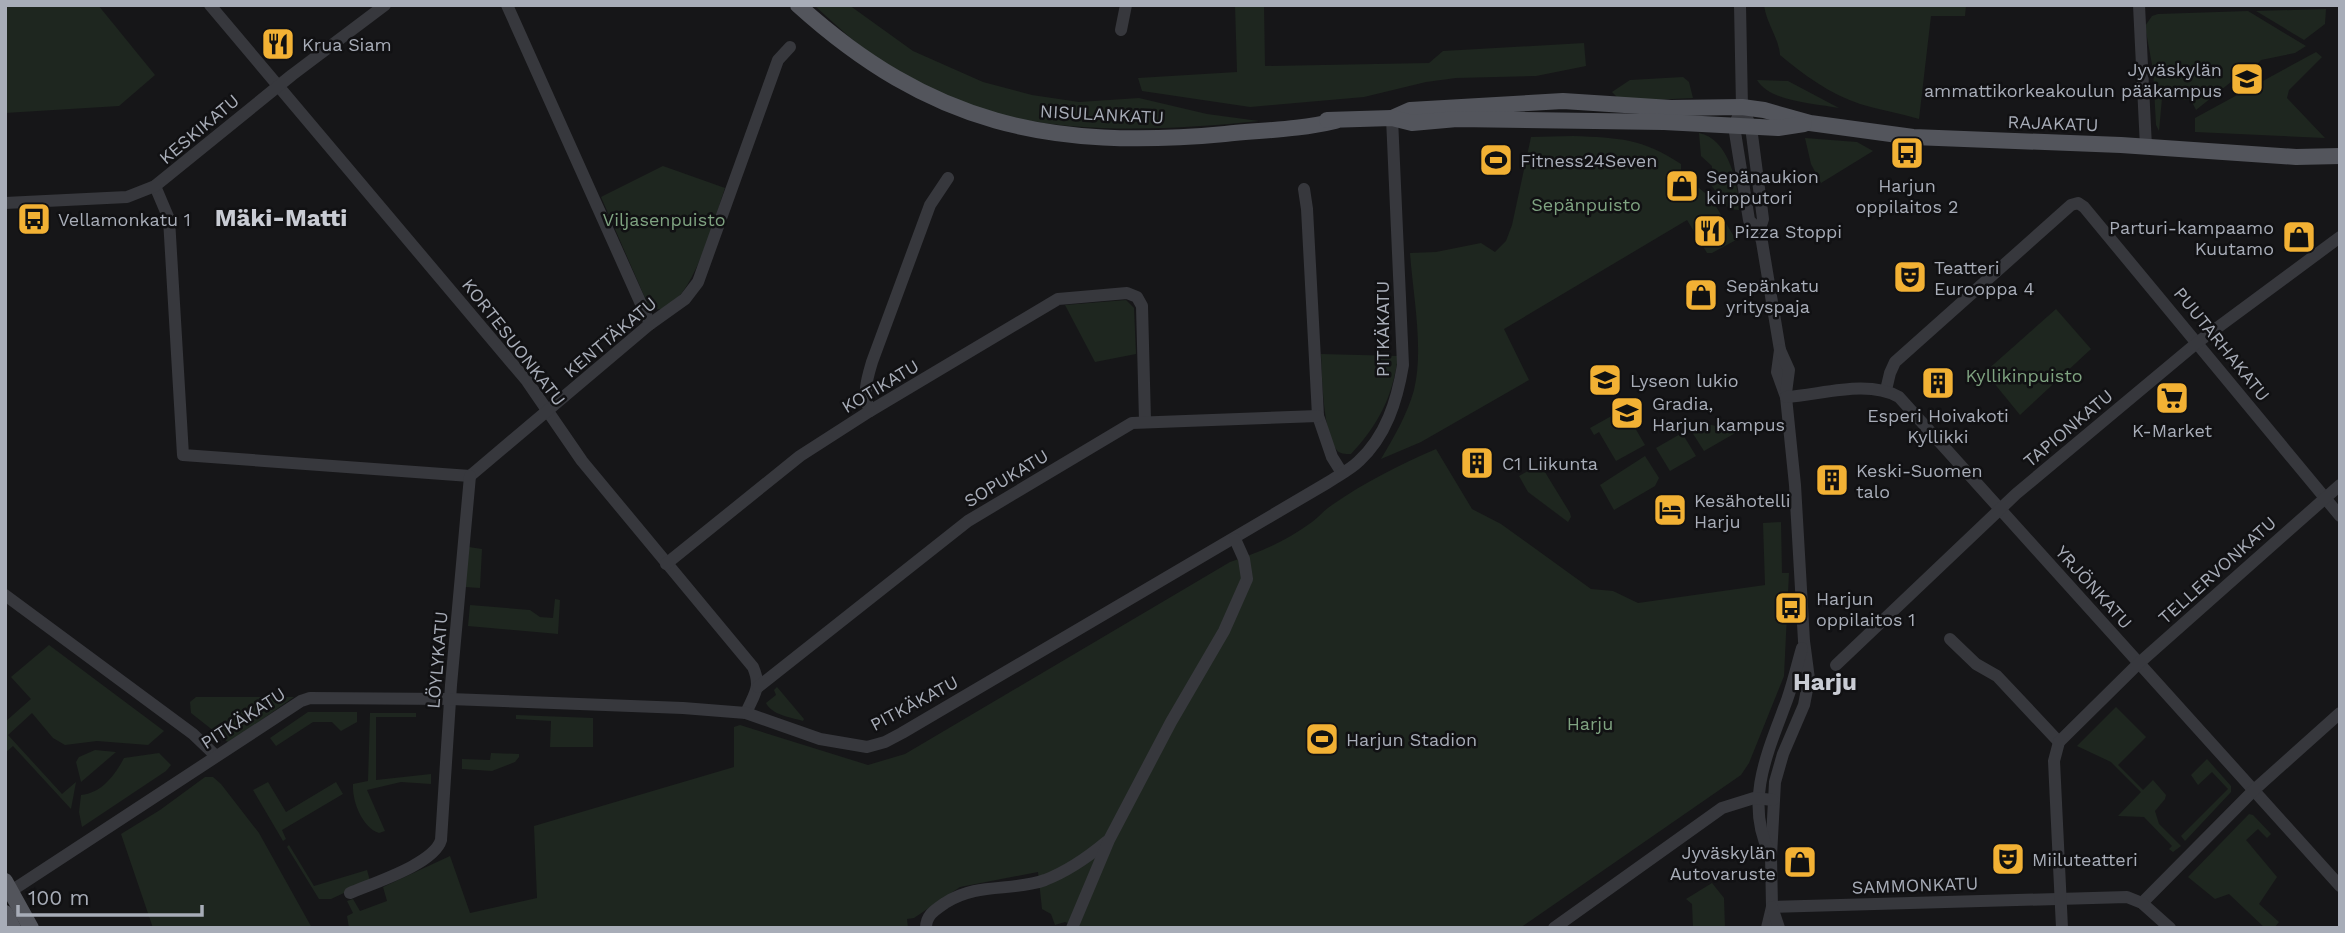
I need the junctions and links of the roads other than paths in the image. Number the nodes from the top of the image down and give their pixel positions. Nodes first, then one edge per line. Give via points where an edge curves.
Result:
1 (210, 5) edge
2 (385, 5) edge
3 (507, 5) edge
4 (798, 5) edge
5 (1126, 5) edge
6 (1740, 5) edge
7 (2138, 5) edge
8 (1121, 30) dead end
9 (790, 47) dead end
10 (278, 86) junction
11 (1742, 107) junction
12 (1392, 118) junction
13 (1810, 123) junction
14 (1734, 126) junction
15 (1751, 127) junction
16 (2147, 147) junction
17 (2340, 156) edge
18 (2296, 157) junction
19 (2340, 166) edge
20 (948, 178) dead end
21 (155, 186) junction
22 (1304, 189) dead end
23 (5, 203) edge
24 (1759, 231) junction
25 (2340, 237) edge
26 (650, 324) junction
27 (2198, 342) junction
28 (1886, 390) junction
29 (1786, 397) junction
30 (548, 411) junction
31 (870, 411) junction
32 (1318, 416) junction
33 (1145, 421) junction
34 (1342, 473) junction
35 (470, 475) junction
36 (2340, 485) edge
37 (2325, 498) junction
38 (2001, 508) junction
39 (2340, 516) edge
40 (1235, 539) junction
41 (666, 564) junction
42 (5, 595) edge
43 (1950, 639) dead end
44 (2138, 664) junction
45 (1836, 665) dead end
46 (758, 687) junction
47 (450, 699) junction
48 (746, 713) junction
49 (2340, 713) edge
50 (2059, 742) junction
51 (216, 756) junction
52 (2254, 790) junction
53 (1767, 799) junction
54 (1109, 840) junction
55 (2340, 887) edge
56 (8, 889) edge
57 (350, 893) dead end
58 (2061, 899) junction
59 (2142, 903) junction
60 (1772, 906) junction
61 (5, 913) edge
62 (13, 928) edge
63 (31, 928) edge
64 (926, 928) edge
65 (1072, 928) edge
66 (1554, 928) edge
67 (1767, 928) edge
68 (1779, 928) edge
69 (2062, 928) edge
70 (2170, 928) edge

1 - 10 street, KORTESUONKATU
2 - 10 street, KESKIKATU
3 - 26 street
4 - 12 main road, NISULANKATU via 900,82 984,119 1043,131 1111,138 1188,137 1270,130 1301,120
5 - 8 street
6 - 11 street
7 - 16 street
9 - 26 street, KENTTÄKATU via 778,60 698,282 684,299
10 - 21 street, KESKIKATU
10 - 30 street, KORTESUONKATU
11 - 12 main road, NISULANKATU via 1563,101 1410,110
11 - 13 main road, RAJAKATU
11 - 14 street
11 - 15 street
12 - 14 main road, NISULANKATU via 1412,123 1457,119
12 - 34 street, PITKÄKATU via 1403,365 1399,392 1384,427 1366,454
13 - 15 main road, RAJAKATU
13 - 16 main road, RAJAKATU via 1913,137
14 - 15 main road, RAJAKATU
14 - 24 street via 1749,220
15 - 24 street via 1762,219
16 - 18 main road, RAJAKATU
17 - 18 main road, RAJAKATU
18 - 19 main road, RAJAKATU
20 - 31 street via 930,205 872,362 865,400
21 - 23 street, KESKIKATU via 127,197
21 - 35 street via 169,219 183,455
22 - 32 street
24 - 29 street via 1780,350 1789,370
25 - 27 street, TAPIONKATU
26 - 30 street, KENTTÄKATU
27 - 28 street, PUUTARHAKATU via 2078,203 1895,362
27 - 37 street, PUUTARHAKATU
27 - 38 street, TAPIONKATU
28 - 29 street
28 - 38 street, YRJÖNKATU via 1899,397
29 - 53 street via 1809,679 1804,705
30 - 35 street, KENTTÄKATU
30 - 41 street, KORTESUONKATU via 582,461
31 - 33 street, KOTIKATU via 1058,299 1127,293 1142,306
31 - 41 street, KOTIKATU via 800,456
32 - 33 street, SOPUKATU
32 - 34 street
33 - 46 street, SOPUKATU via 1132,423 968,521
34 - 40 street, PITKÄKATU
35 - 47 street, LÖYLYKATU
36 - 37 street, TELLERVONKATU
37 - 39 street, PUUTARHAKATU
37 - 44 street, TELLERVONKATU
38 - 44 street, YRJÖNKATU
38 - 45 street, TAPIONKATU
40 - 48 street, PITKÄKATU via 885,742 867,747 820,739
40 - 54 street via 1247,579 1224,631
41 - 46 street, KORTESUONKATU via 753,667
42 - 51 street via 193,734
43 - 50 street via 1976,664 1997,676
44 - 50 street, TELLERVONKATU
44 - 52 street, YRJÖNKATU
46 - 48 street
47 - 48 street, PITKÄKATU
47 - 51 street, PITKÄKATU via 310,698
47 - 57 street, LÖYLYKATU via 439,847 411,866
49 - 52 street
50 - 58 street via 2054,761
51 - 56 street, PITKÄKATU
52 - 55 street, YRJÖNKATU
52 - 59 street
53 - 60 street via 1760,815 1771,856
53 - 66 street via 1754,798 1722,808
54 - 64 street via 1047,879 957,896 929,915
54 - 65 street
56 - 63 main road
58 - 59 street, SAMMONKATU via 2127,897
58 - 60 street, SAMMONKATU
58 - 69 street
59 - 70 street
60 - 67 street
60 - 68 street
61 - 62 main road

